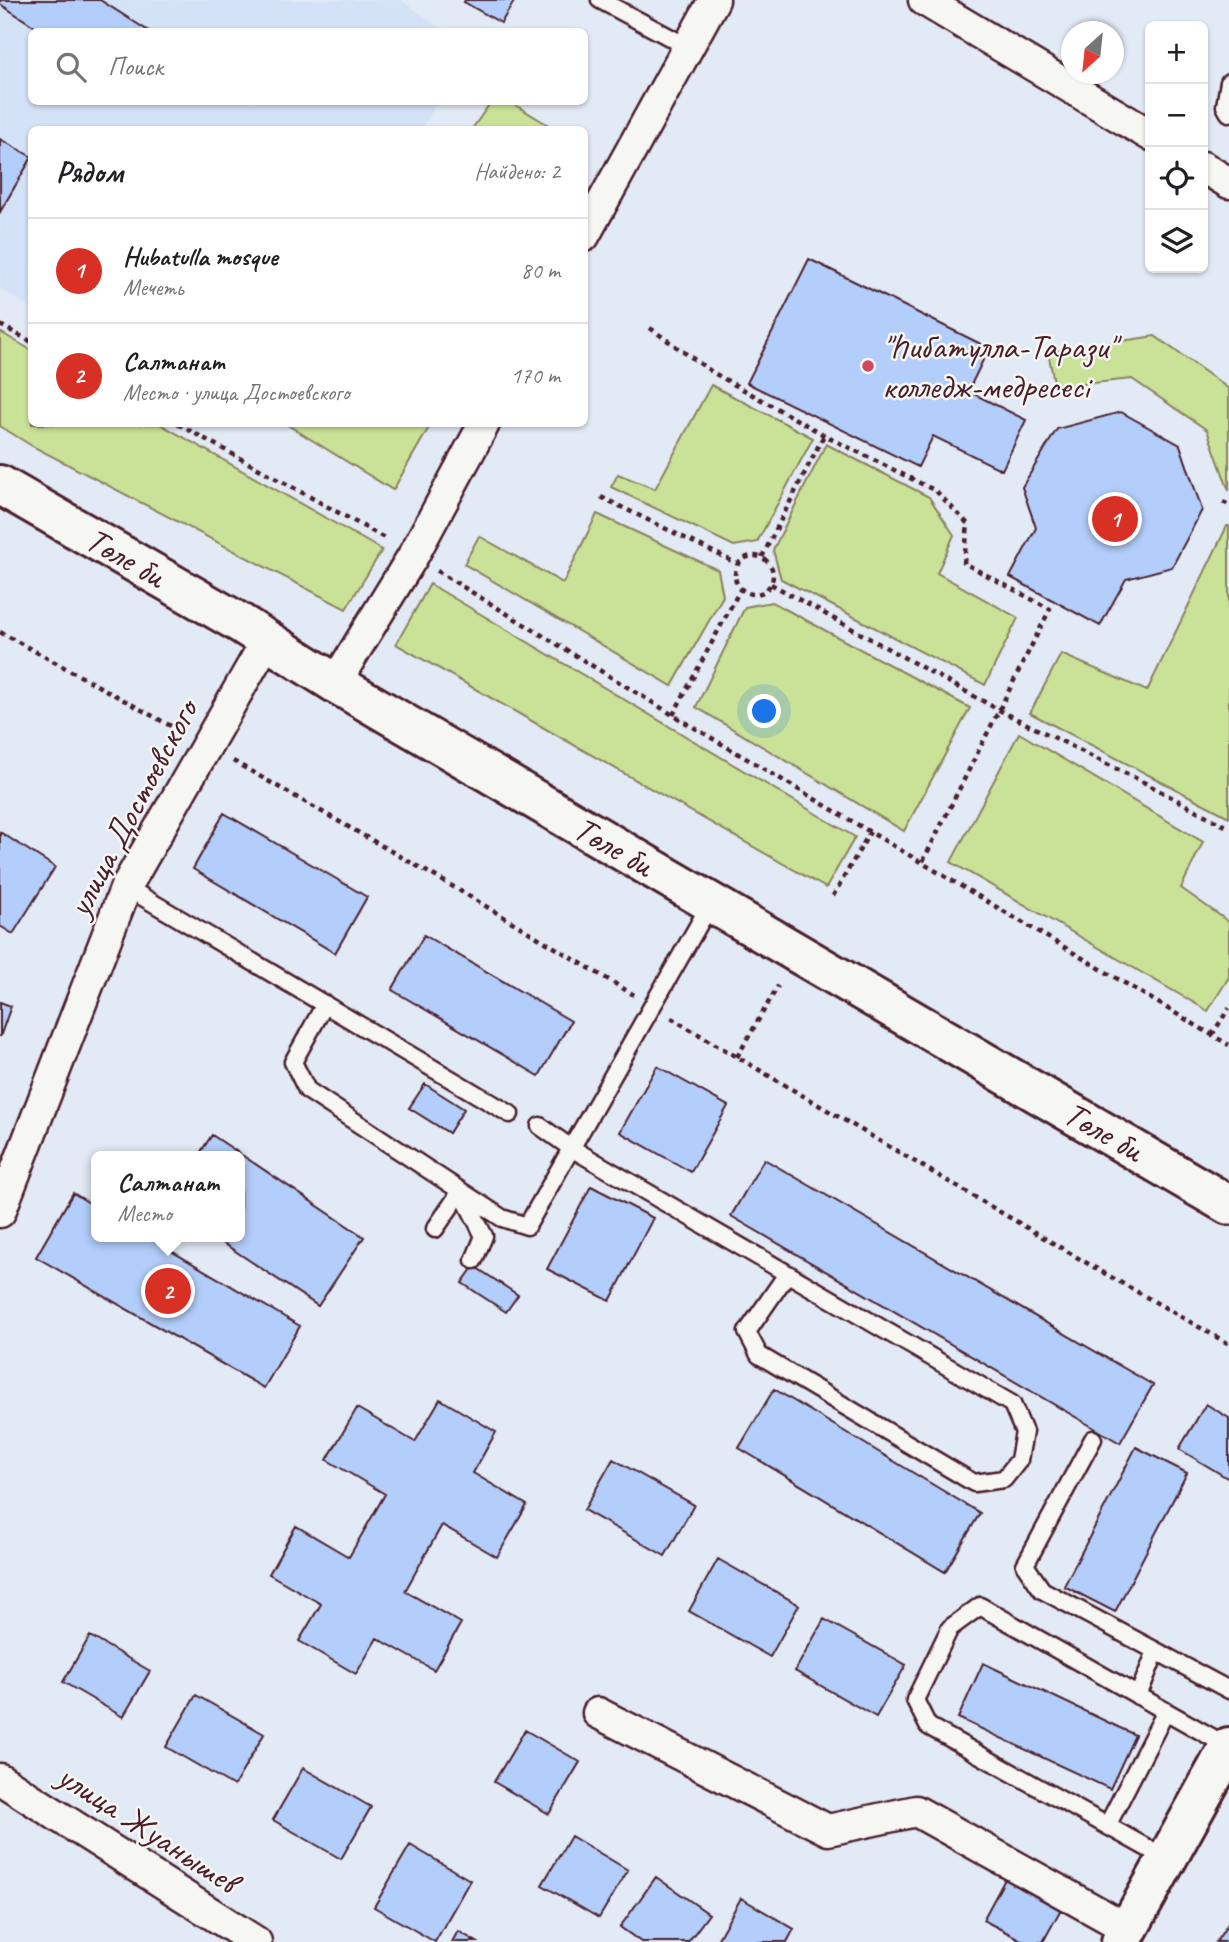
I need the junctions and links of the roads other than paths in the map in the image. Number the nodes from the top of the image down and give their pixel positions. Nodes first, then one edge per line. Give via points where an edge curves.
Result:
1 (600, 0) edge
2 (714, 0) edge
3 (924, 0) edge
4 (688, 47) junction
5 (1229, 82) edge
6 (1229, 113) edge
7 (1145, 132) edge
8 (1208, 170) edge
9 (1229, 183) edge
10 (588, 229) edge
11 (482, 427) edge
12 (0, 485) edge
13 (267, 640) junction
14 (335, 684) junction
15 (126, 887) junction
16 (711, 902) junction
17 (325, 1004) junction
18 (510, 1114) dead end
19 (540, 1126) dead end
20 (571, 1148) junction
21 (461, 1191) junction
22 (1226, 1195) edge
23 (0, 1212) edge
24 (435, 1229) dead end
25 (474, 1260) dead end
26 (787, 1274) junction
27 (1093, 1439) dead end
28 (1156, 1651) junction
29 (1229, 1689) edge
30 (1138, 1696) junction
31 (1166, 1711) junction
32 (598, 1713) dead end
33 (1229, 1747) edge
34 (0, 1779) edge
35 (1107, 1826) junction
36 (1167, 1859) junction
37 (1125, 1936) edge
38 (256, 1942) edge

1 - 4 lane
2 - 4 street
3 - 7 street
4 - 10 street
5 - 6 lane via 1225,106
8 - 9 street
11 - 14 street via 413,556
12 - 13 main road, Төле би
13 - 14 main road, Төле би
13 - 15 street, улица Достоевского
14 - 16 main road, Төле би
15 - 17 lane
15 - 23 street, улица Достоевского
16 - 20 lane
16 - 22 main road, Төле би
17 - 18 lane
17 - 21 lane via 293,1062 307,1090
19 - 20 lane
20 - 21 lane via 527,1226 502,1218
20 - 26 lane
21 - 24 lane
21 - 25 lane via 484,1236
26 - 26 lane via 1012,1405 1024,1432 1019,1460 1004,1479 974,1483 759,1355 747,1332
27 - 28 lane via 1025,1564 1042,1590
28 - 29 lane
28 - 30 lane
30 - 31 lane
30 - 35 lane via 980,1606 950,1628 915,1700 928,1726
31 - 33 lane
31 - 35 lane
32 - 37 street via 828,1830 916,1811
33 - 36 main road
34 - 38 street, улица Жуанышев
35 - 36 lane
36 - 37 main road

